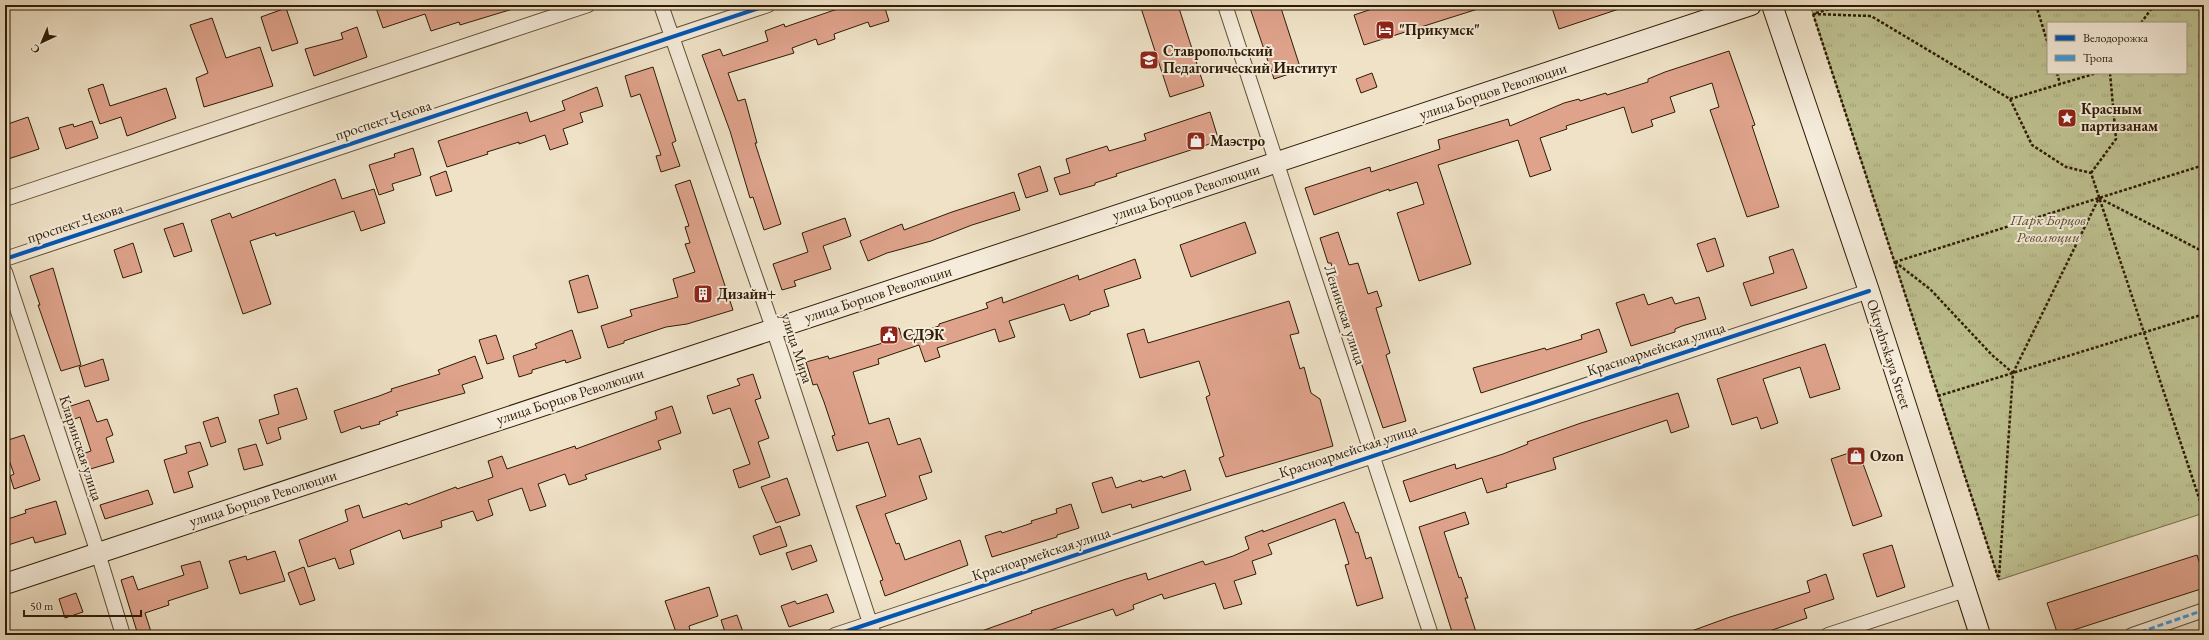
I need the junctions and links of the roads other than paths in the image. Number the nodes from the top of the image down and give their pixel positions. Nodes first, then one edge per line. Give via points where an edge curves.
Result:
1 (588, 5) edge
2 (661, 5) edge
3 (768, 5) edge
4 (1225, 5) edge
5 (1751, 5) edge
6 (1772, 5) edge
7 (670, 36) junction
8 (1278, 162) junction
9 (5, 199) edge
10 (5, 259) edge
11 (5, 272) edge
12 (1869, 291) junction
13 (773, 328) junction
14 (1372, 456) junction
15 (98, 553) junction
16 (5, 584) edge
17 (1965, 590) junction
18 (2204, 610) edge
19 (872, 629) edge
20 (123, 635) edge
21 (835, 635) edge
22 (1431, 635) edge
23 (1828, 635) edge
24 (1980, 635) edge
25 (2132, 635) edge

1 - 9 street
2 - 7 street, улица Мира
3 - 7 street, проспект Чехова
4 - 8 street, Ленинская улица
5 - 8 main road, улица Борцов Революции
6 - 12 main road, Oktyabrskaya Street
7 - 10 street, проспект Чехова
7 - 13 street, улица Мира
8 - 13 main road, улица Борцов Революции
8 - 14 street, Ленинская улица
11 - 15 street, Кларинская улица
12 - 14 street, Красноармейская улица
12 - 17 main road, Oktyabrskaya Street
13 - 15 main road, улица Борцов Революции
13 - 19 street, улица Мира
14 - 19 street, Красноармейская улица
14 - 22 street, Ленинская улица
15 - 16 main road, улица Борцов Революции
15 - 20 street, Кларинская улица
17 - 23 street
17 - 24 main road, Oktyabrskaya Street
18 - 25 street
19 - 21 street, Красноармейская улица

